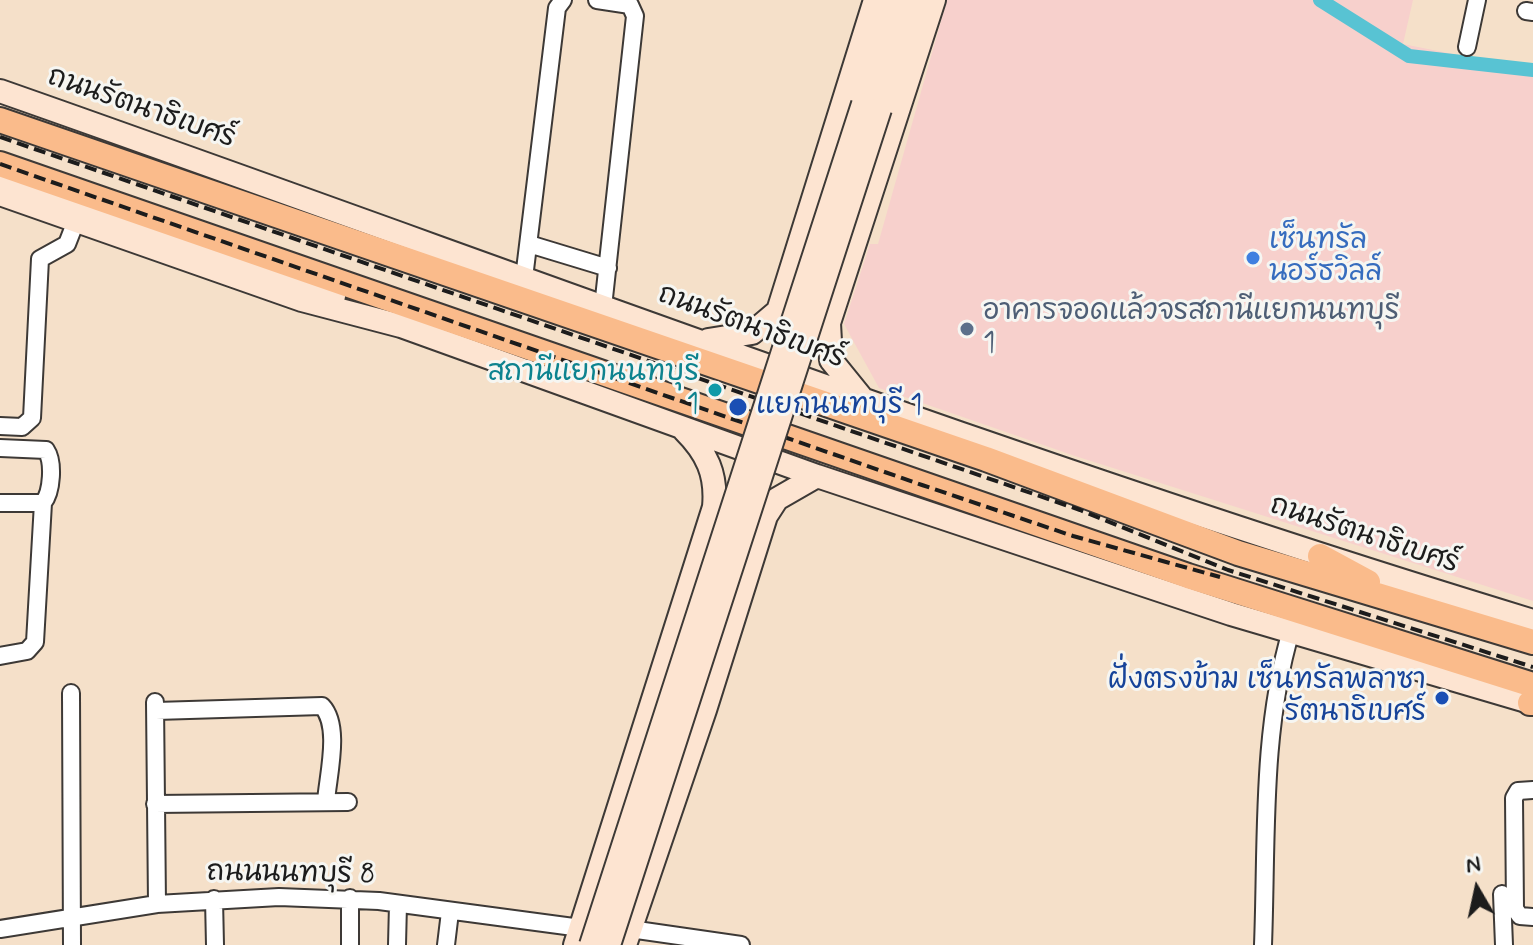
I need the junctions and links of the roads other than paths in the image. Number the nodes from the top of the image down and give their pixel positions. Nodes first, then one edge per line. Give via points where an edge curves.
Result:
1 (563, 0) edge
2 (597, 0) edge
3 (875, 0) edge
4 (895, 0) edge
5 (913, 0) edge
6 (934, 0) edge
7 (1477, 0) edge
8 (1467, 47) dead end
9 (0, 91) edge
10 (0, 106) edge
11 (872, 107) junction
12 (0, 120) edge
13 (0, 164) edge
14 (0, 178) edge
15 (0, 194) edge
16 (269, 200) junction
17 (76, 221) junction
18 (296, 224) junction
19 (367, 224) junction
20 (529, 244) junction
21 (608, 268) junction
22 (524, 278) junction
23 (603, 307) junction
24 (778, 311) junction
25 (829, 323) junction
26 (401, 326) junction
27 (698, 340) junction
28 (865, 400) junction
29 (0, 426) edge
30 (682, 428) junction
31 (0, 448) edge
32 (817, 476) junction
33 (0, 503) edge
34 (43, 503) junction
35 (714, 507) junction
36 (766, 516) junction
37 (1320, 556) junction
38 (1413, 606) junction
39 (1533, 621) edge
40 (1291, 631) junction
41 (1533, 642) edge
42 (0, 656) edge
43 (71, 693) dead end
44 (1532, 698) edge
45 (1533, 790) edge
46 (326, 801) junction
47 (348, 802) dead end
48 (155, 804) junction
49 (1502, 894) dead end
50 (350, 898) junction
51 (214, 899) junction
52 (157, 904) junction
53 (398, 904) junction
54 (450, 912) junction
55 (1533, 917) edge
56 (74, 918) junction
57 (0, 929) edge
58 (628, 937) edge
59 (582, 939) edge
60 (722, 944) edge
61 (72, 945) edge
62 (215, 945) edge
63 (350, 945) edge
64 (397, 945) edge
65 (446, 945) edge
66 (609, 945) edge
67 (741, 945) edge
68 (1263, 945) edge
69 (1504, 945) edge

1 - 20 street via 557,8
2 - 21 street via 630,5 635,16
3 - 24 main road
4 - 11 main road
5 - 11 main road
6 - 25 main road
7 - 8 street
9 - 19 main road, ถนนรัตนาธิเบศร์
10 - 16 main road
11 - 59 main road, bridge
11 - 66 main road, bridge
12 - 18 main road, ถนนรัตนาธิเบศร์
13 - 44 main road
14 - 26 main road via 244,262
15 - 17 main road
16 - 18 main road
16 - 19 main road via 331,220
17 - 26 main road via 302,300
17 - 29 street via 67,244 40,259 32,418 22,427
18 - 38 main road, ถนนรัตนาธิเบศร์ via 986,459 1238,553
19 - 22 main road, ถนนรัตนาธิเบศร์
20 - 21 street
20 - 22 street
21 - 23 street
22 - 23 main road, ถนนรัตนาธิเบศร์
23 - 27 main road, ถนนรัตนาธิเบศร์
24 - 25 main road via 793,334 805,338 816,337
24 - 27 main road via 752,333
25 - 28 main road via 831,360
26 - 30 main road
27 - 28 main road, ถนนรัตนาธิเบศร์
28 - 37 main road, ถนนรัตนาธิเบศร์
30 - 32 main road
30 - 35 main road via 702,448 713,470
31 - 34 street via 46,450 49,493
32 - 36 main road via 777,499
32 - 40 main road
33 - 34 street
34 - 42 street via 35,642 27,651
35 - 36 main road via 724,492 738,487 759,496
35 - 59 main road
36 - 58 main road
37 - 38 main road
37 - 39 main road, ถนนรัตนาธิเบศร์
38 - 41 main road, ถนนรัตนาธิเบศร์
40 - 44 main road
40 - 68 street via 1273,718
43 - 56 street
45 - 55 street via 1518,791 1514,798 1515,909 1520,916
46 - 47 street
46 - 48 street
46 - 48 street via 331,726 322,706 155,706
48 - 52 street
49 - 69 street
50 - 51 street, ถนนนนทบุรี 8
50 - 53 street, ถนนนนทบุรี 8
50 - 63 street
51 - 52 street, ถนนนนทบุรี 8
51 - 62 street
52 - 56 street, ถนนนนทบุรี 8
53 - 54 street, ถนนนนทบุรี 8
53 - 64 street
54 - 59 street, ถนนนนทบุรี 8
54 - 65 street
56 - 57 street, ถนนนนทบุรี 8
56 - 61 street
58 - 60 street
60 - 67 street

